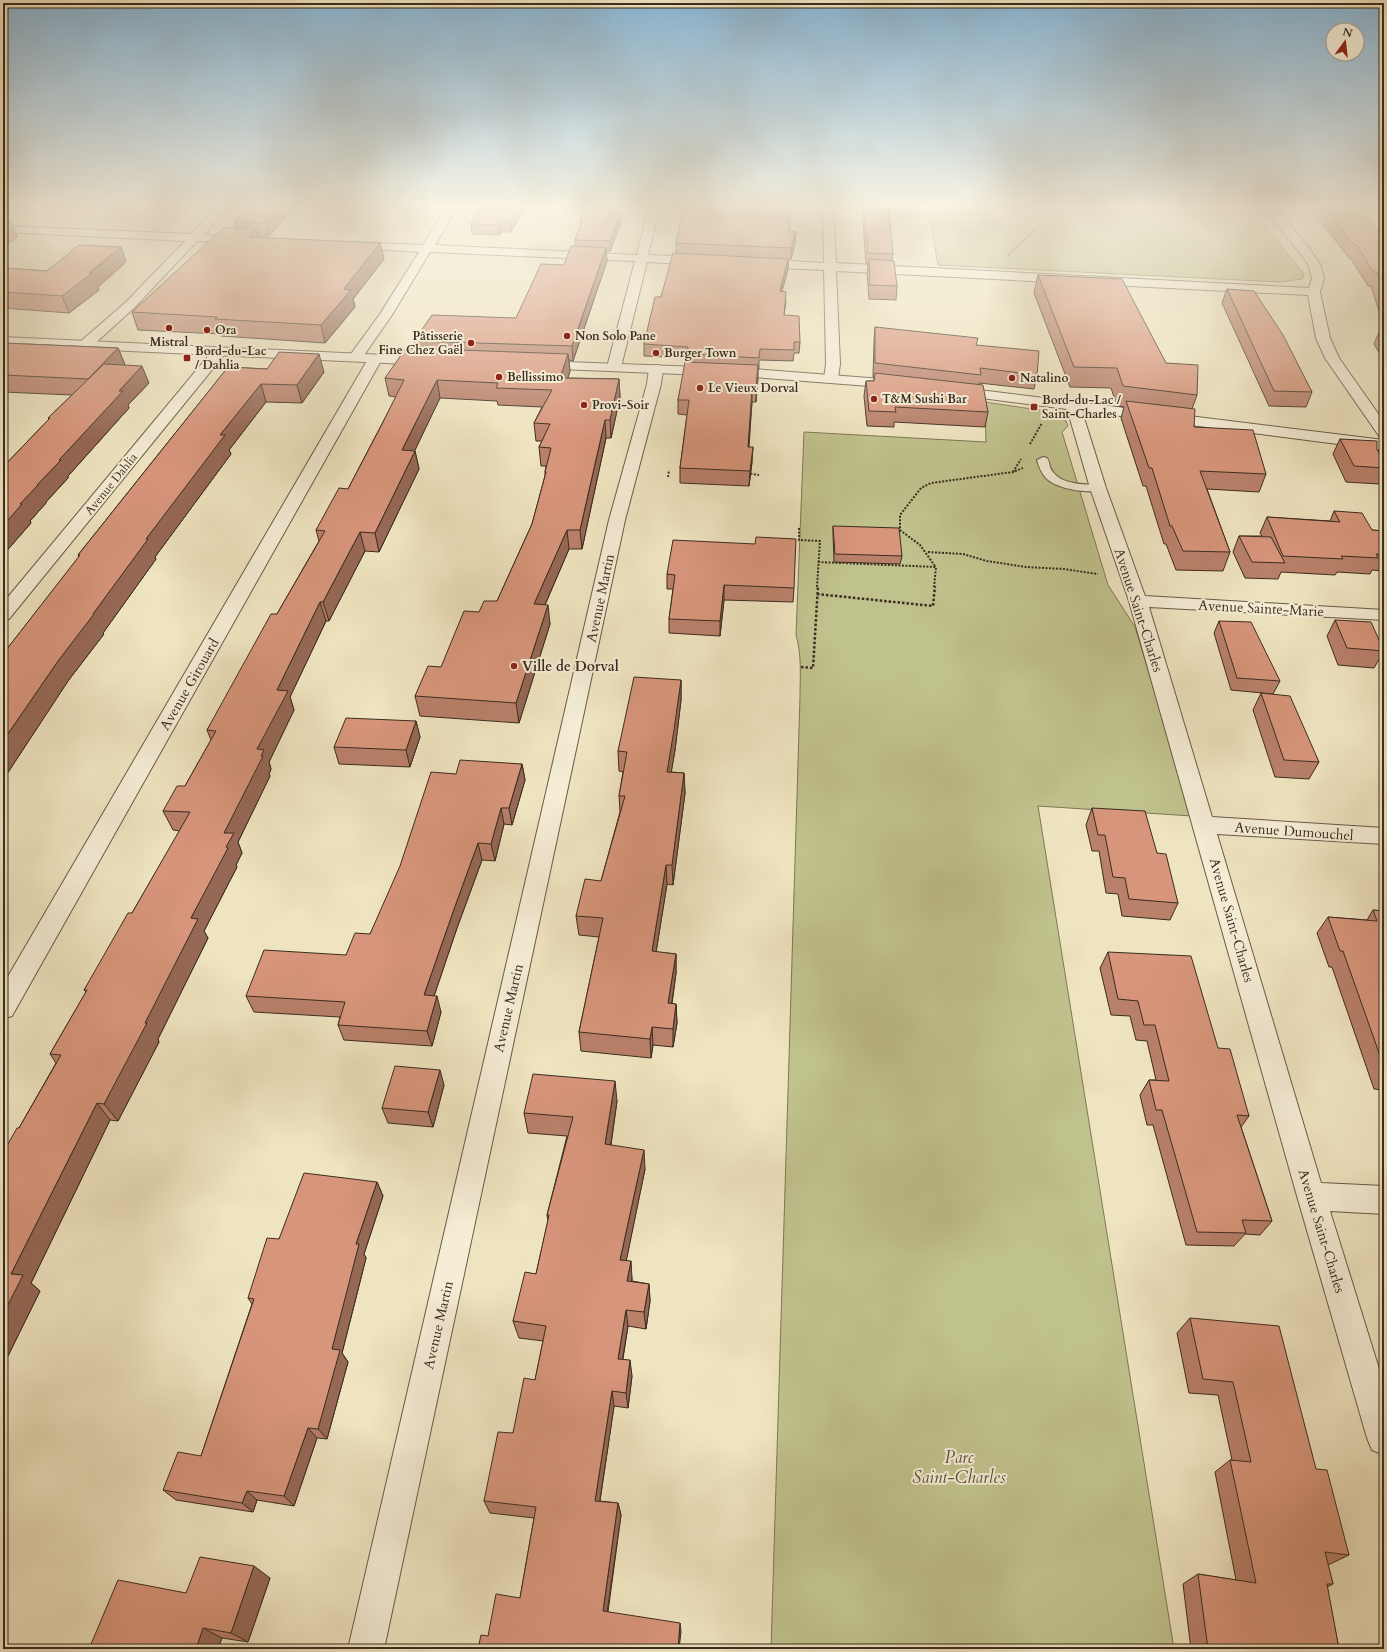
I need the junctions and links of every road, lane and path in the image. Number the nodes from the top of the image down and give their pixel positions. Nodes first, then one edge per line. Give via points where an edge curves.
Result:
1 (151, 283) edge
2 (405, 283) edge
3 (636, 283) edge
4 (830, 283) edge
5 (1148, 283) edge
6 (1317, 283) edge
7 (1314, 292) junction
8 (3, 341) edge
9 (85, 345) junction
10 (218, 352) junction
11 (355, 358) junction
12 (375, 360) junction
13 (438, 362) edge
14 (526, 364) edge
15 (614, 367) junction
16 (656, 369) junction
17 (831, 378) junction
18 (906, 385) edge
19 (944, 390) edge
20 (1074, 406) junction
21 (1045, 418) dead end
22 (1384, 433) edge
23 (1029, 445) dead end
24 (1384, 445) edge
25 (1021, 459) dead end
26 (1043, 460) dead end
27 (669, 470) dead end
28 (746, 473) edge
29 (759, 475) dead end
30 (668, 477) dead end
31 (1098, 488) junction
32 (799, 528) dead end
33 (928, 552) junction
34 (818, 562) junction
35 (936, 567) junction
36 (1098, 574) dead end
37 (817, 594) junction
38 (1138, 601) junction
39 (3, 615) edge
40 (1384, 615) edge
41 (800, 668) dead end
42 (1204, 825) junction
43 (1384, 836) edge
44 (3, 1008) edge
45 (1311, 1196) junction
46 (1384, 1200) edge
47 (1384, 1438) edge
48 (366, 1649) edge

1 - 9 street
2 - 11 street
3 - 15 street
4 - 17 street via 833,364
5 - 7 street
6 - 7 street
7 - 22 street via 1323,338 1332,358
8 - 9 street
9 - 10 street
10 - 11 street
10 - 39 street, Avenue Dahlia
11 - 12 street
12 - 13 street
12 - 44 street, Avenue Girouard
14 - 15 street
15 - 16 street
16 - 17 street
16 - 48 street, Avenue Martin via 616,527
17 - 18 street
19 - 20 street
20 - 24 street
20 - 31 street, Avenue Saint-Charles
21 - 23 path
25 - 33 path via 1013,472 931,483 921,488 900,515 900,530 916,540
26 - 31 lane via 1043,467 1057,481 1066,485
27 - 30 path
28 - 29 path
31 - 38 street, Avenue Saint-Charles
32 - 34 path via 799,540 820,541
33 - 35 path
33 - 36 path via 963,554 987,561 1026,567
34 - 35 path
34 - 37 path
35 - 37 path via 933,606
37 - 41 path via 813,668
38 - 40 street, Avenue Sainte-Marie
38 - 42 street, Avenue Saint-Charles
42 - 43 street, Avenue Dumouchel
42 - 45 street, Avenue Saint-Charles
45 - 46 street
45 - 47 street, Avenue Saint-Charles

